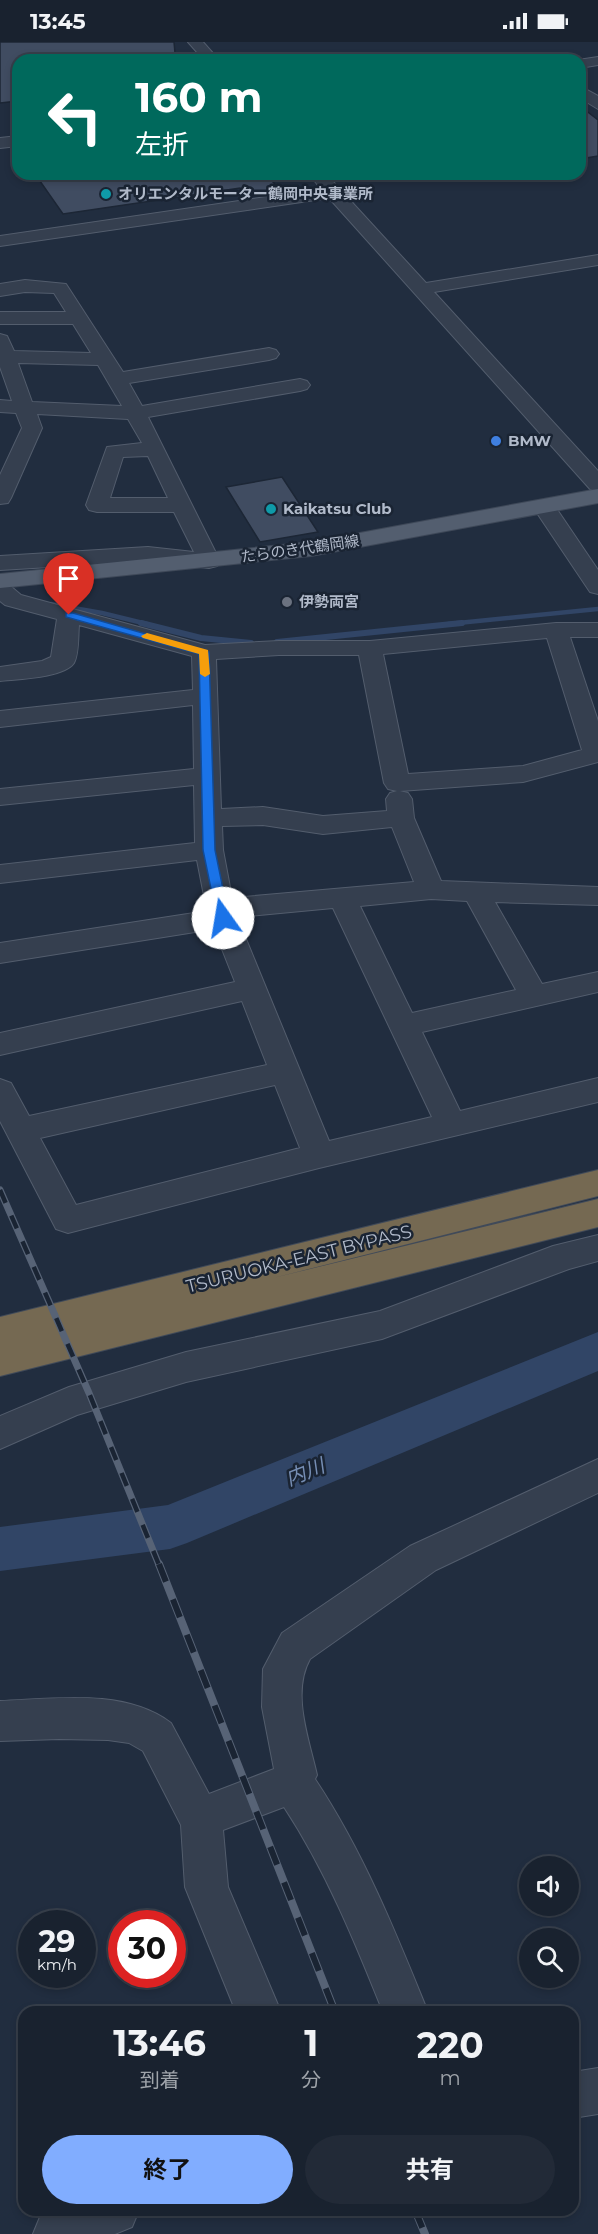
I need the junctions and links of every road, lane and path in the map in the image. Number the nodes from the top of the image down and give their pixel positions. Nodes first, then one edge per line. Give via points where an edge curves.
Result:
1 (195, 42) edge
2 (206, 54) edge
3 (586, 95) edge
4 (598, 104) edge
5 (322, 180) edge
6 (333, 192) junction
7 (0, 241) edge
8 (598, 260) edge
9 (0, 276) edge
10 (36, 286) junction
11 (421, 289) junction
12 (0, 290) edge
13 (0, 318) edge
14 (80, 318) junction
15 (2, 352) edge
16 (269, 354) dead end
17 (104, 359) junction
18 (117, 380) junction
19 (300, 385) dead end
20 (0, 406) edge
21 (24, 407) junction
22 (134, 413) junction
23 (155, 449) junction
24 (598, 484) edge
25 (598, 496) edge
26 (0, 498) edge
27 (183, 505) junction
28 (544, 507) junction
29 (209, 561) junction
30 (0, 563) edge
31 (0, 581) edge
32 (598, 587) edge
33 (0, 589) edge
34 (69, 615) junction
35 (556, 630) junction
36 (598, 630) edge
37 (370, 648) junction
38 (204, 652) junction
39 (0, 674) edge
40 (206, 696) junction
41 (0, 719) edge
42 (597, 754) edge
43 (206, 777) junction
44 (398, 783) junction
45 (0, 797) edge
46 (209, 818) junction
47 (401, 819) junction
48 (209, 850) junction
49 (0, 874) edge
50 (431, 890) junction
51 (476, 891) junction
52 (598, 896) edge
53 (342, 897) junction
54 (222, 914) junction
55 (0, 953) edge
56 (598, 982) edge
57 (252, 989) junction
58 (534, 995) junction
59 (405, 1024) junction
60 (0, 1044) edge
61 (285, 1072) junction
62 (598, 1090) edge
63 (0, 1091) edge
64 (451, 1125) junction
65 (21, 1130) junction
66 (319, 1156) junction
67 (598, 1183) edge
68 (598, 1214) edge
69 (598, 1248) edge
70 (0, 1332) edge
71 (0, 1360) edge
72 (0, 1433) edge
73 (598, 1475) edge
74 (0, 1721) edge
75 (293, 1783) junction
76 (201, 1818) junction
77 (257, 2006) edge
78 (403, 2006) edge
79 (598, 2091) edge
80 (579, 2094) edge
81 (100, 2216) edge
82 (57, 2234) edge

1 - 2 street
3 - 4 street
5 - 6 street
6 - 7 street
6 - 11 street
8 - 11 street
9 - 10 street via 39,270
10 - 12 street
10 - 14 street via 60,288
11 - 24 street
13 - 14 street
14 - 17 street
15 - 17 street
15 - 21 street
16 - 18 street
17 - 18 street
18 - 22 street
19 - 22 street
20 - 21 street
21 - 22 street
21 - 26 street via 32,428
22 - 23 street
23 - 27 street
23 - 27 street via 114,451 97,505
25 - 28 main road, たらのき代鶴岡線
27 - 29 street
28 - 29 main road, たらのき代鶴岡線 via 311,549
28 - 32 street
29 - 30 street via 126,554
29 - 31 main road, たらのき代鶴岡線
33 - 34 street via 13,600
34 - 38 street
34 - 39 street via 63,661 46,668
35 - 36 street
35 - 37 street
35 - 42 street
37 - 38 street
37 - 44 street
38 - 40 street
40 - 41 street
40 - 43 street
42 - 44 street via 523,774
43 - 45 street
43 - 46 street
44 - 47 street
46 - 47 street via 263,816 323,825
46 - 48 street
47 - 50 street
48 - 49 street
48 - 54 street
50 - 51 street
50 - 53 street
51 - 52 street
51 - 58 street
53 - 54 street
53 - 59 street
54 - 55 street
54 - 57 street
56 - 58 street
57 - 60 street
57 - 61 street
58 - 59 street
59 - 64 street
61 - 65 street
61 - 66 street
62 - 64 street
63 - 65 street
64 - 66 street
65 - 66 street via 68,1220
67 - 70 highway, TSURUOKA-EAST BYPASS
68 - 71 highway, TSURUOKA-EAST BYPASS
69 - 72 street via 565,1256 382,1324 186,1367 69,1402
73 - 75 street via 423,1558 296,1646 283,1669 282,1687 282,1707 296,1775
74 - 76 street via 101,1719 156,1734
75 - 76 street
75 - 78 street via 316,1818 367,1919
76 - 77 street via 207,1887
79 - 80 street
81 - 82 street

